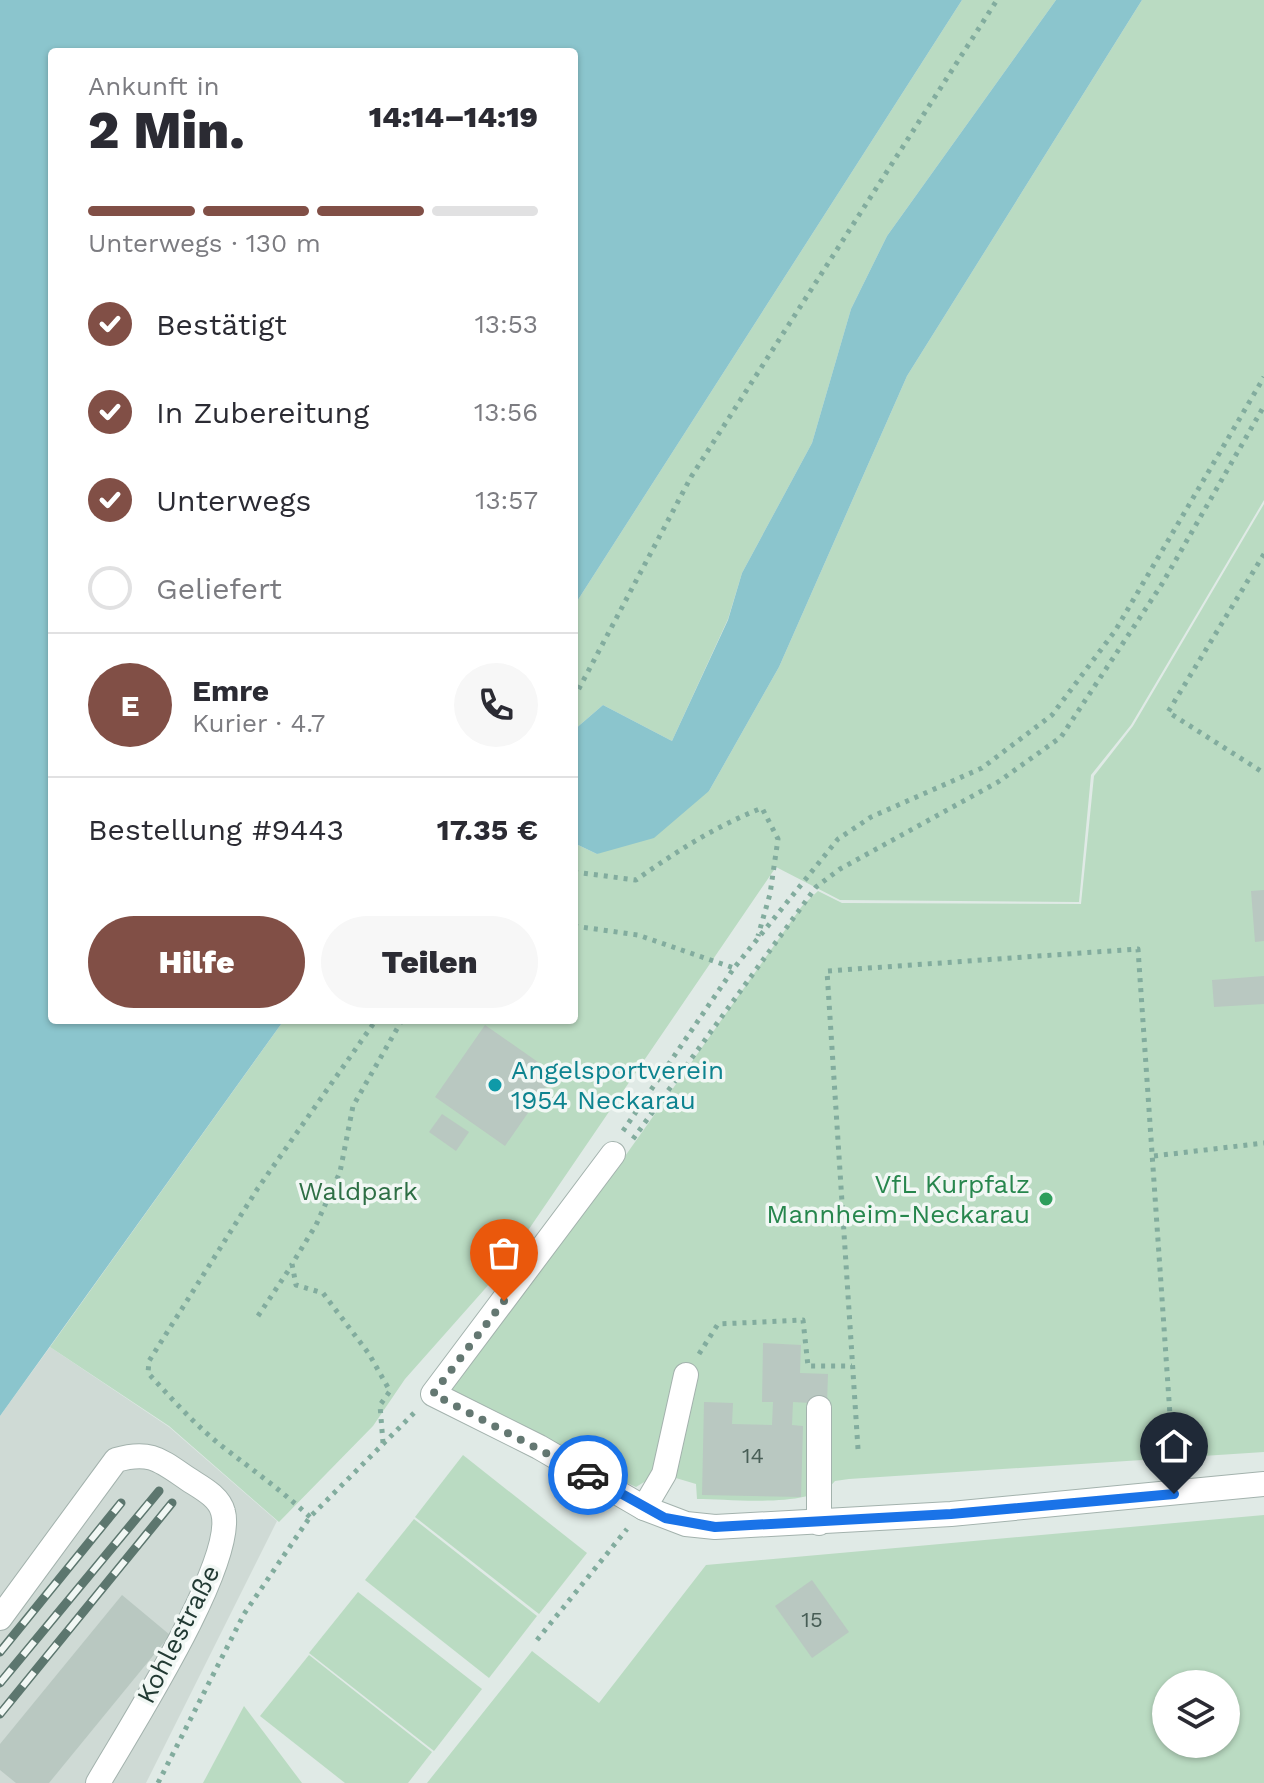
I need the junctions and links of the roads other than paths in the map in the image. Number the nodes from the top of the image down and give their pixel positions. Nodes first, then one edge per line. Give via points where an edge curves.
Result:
1 (613, 1154) road end
2 (686, 1375) road end
3 (819, 1408) dead end
4 (1264, 1484) edge
5 (654, 1513) junction
6 (819, 1523) junction
7 (0, 1618) edge
8 (98, 1783) edge

1 - 5 street via 433,1394
2 - 5 street
3 - 6 street
4 - 6 street
5 - 6 street via 715,1527
7 - 8 street, Kohlestraße via 116,1460 139,1454 159,1459 213,1496 224,1513 219,1552 192,1617

